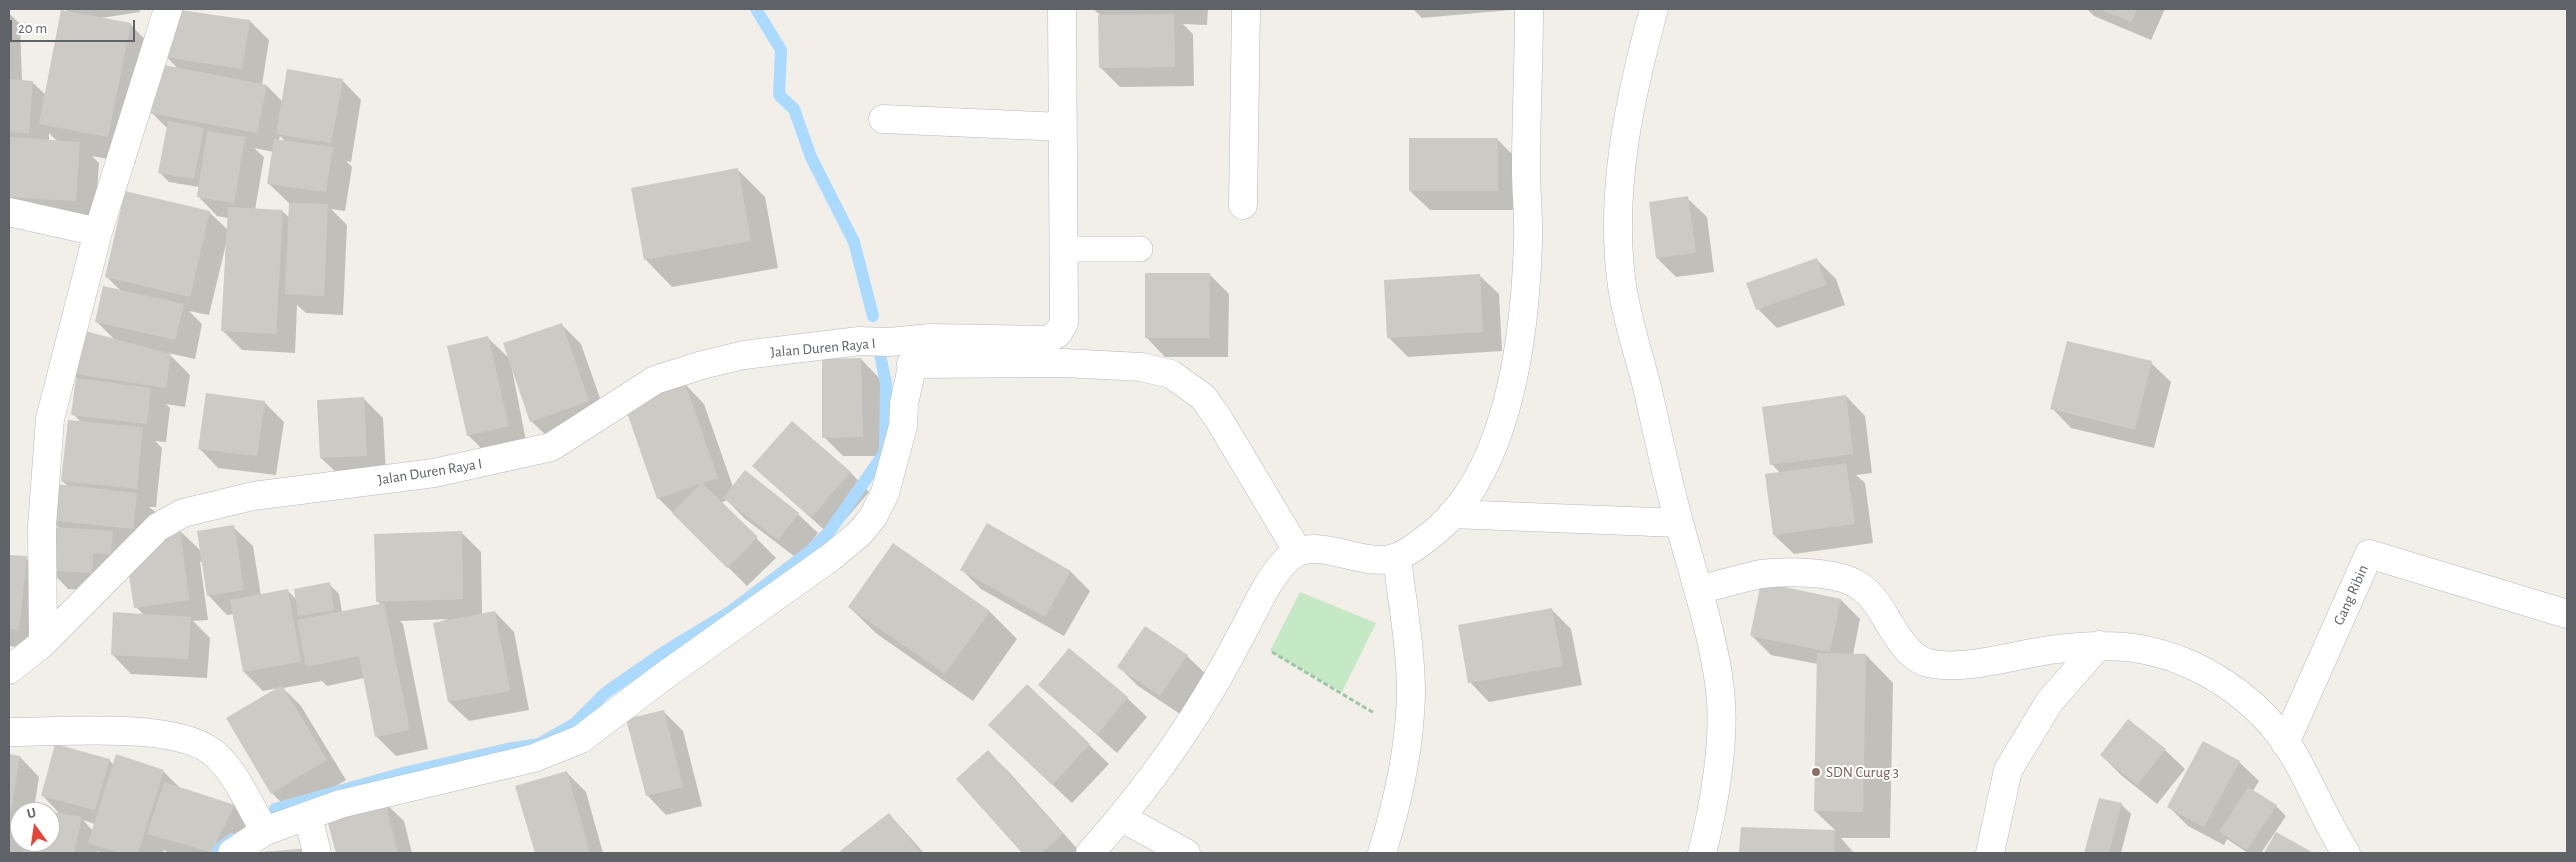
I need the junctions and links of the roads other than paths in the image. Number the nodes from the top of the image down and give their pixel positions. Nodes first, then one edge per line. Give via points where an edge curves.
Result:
1 (168, 9) edge
2 (1062, 9) edge
3 (1246, 9) edge
4 (1529, 9) edge
5 (1654, 9) edge
6 (883, 120) dead end
7 (1062, 127) junction
8 (1244, 205) dead end
9 (9, 212) edge
10 (98, 232) junction
11 (1064, 249) junction
12 (1140, 249) dead end
13 (914, 351) junction
14 (1452, 514) junction
15 (1679, 523) junction
16 (1298, 552) junction
17 (1396, 557) junction
18 (1700, 589) junction
19 (2567, 614) edge
20 (43, 643) junction
21 (2098, 645) junction
22 (9, 670) edge
23 (9, 732) edge
24 (2285, 743) junction
25 (308, 816) junction
26 (1122, 818) junction
27 (262, 827) junction
28 (232, 853) edge
29 (317, 853) edge
30 (1090, 853) edge
31 (1186, 853) edge
32 (1382, 853) edge
33 (1702, 853) edge
34 (1990, 853) edge
35 (2346, 853) edge

1 - 10 street
2 - 7 street
3 - 8 street
4 - 14 street via 1528,242 1511,394 1488,458
5 - 15 street via 1629,116 1617,230 1621,280 1631,328
6 - 7 street
7 - 11 street
9 - 10 street
10 - 20 street via 50,419 42,526
11 - 12 lane
11 - 13 street via 1064,323 1058,333 1047,340
13 - 16 street via 1141,366 1171,374 1203,397
13 - 20 street, Jalan Duren Raya I via 889,342 859,341 744,356 676,372 648,384 572,435 544,449 434,473 253,496 182,513 158,527
13 - 25 street via 903,426 885,494 868,522 831,557 581,739 534,758 364,797
14 - 15 street
14 - 17 street via 1436,531
15 - 18 street
16 - 17 street via 1314,548 1376,560
16 - 26 street via 1288,559 1264,592 1208,695
17 - 32 street via 1411,693 1400,788
18 - 21 street via 1762,574 1819,574 1858,584 1876,601 1906,648 1927,662 1946,665
18 - 33 street via 1721,692 1714,794
19 - 24 street, Gang Ribin via 2369,554
20 - 22 street, Jalan Duren Raya I
21 - 24 street via 2139,648 2180,659 2214,677 2248,701 2274,726
21 - 34 street via 2050,701 2008,770
23 - 27 street via 133,731 179,737 218,756
24 - 35 street via 2328,826
25 - 27 street
25 - 29 street
26 - 30 street
26 - 31 street
27 - 28 street

